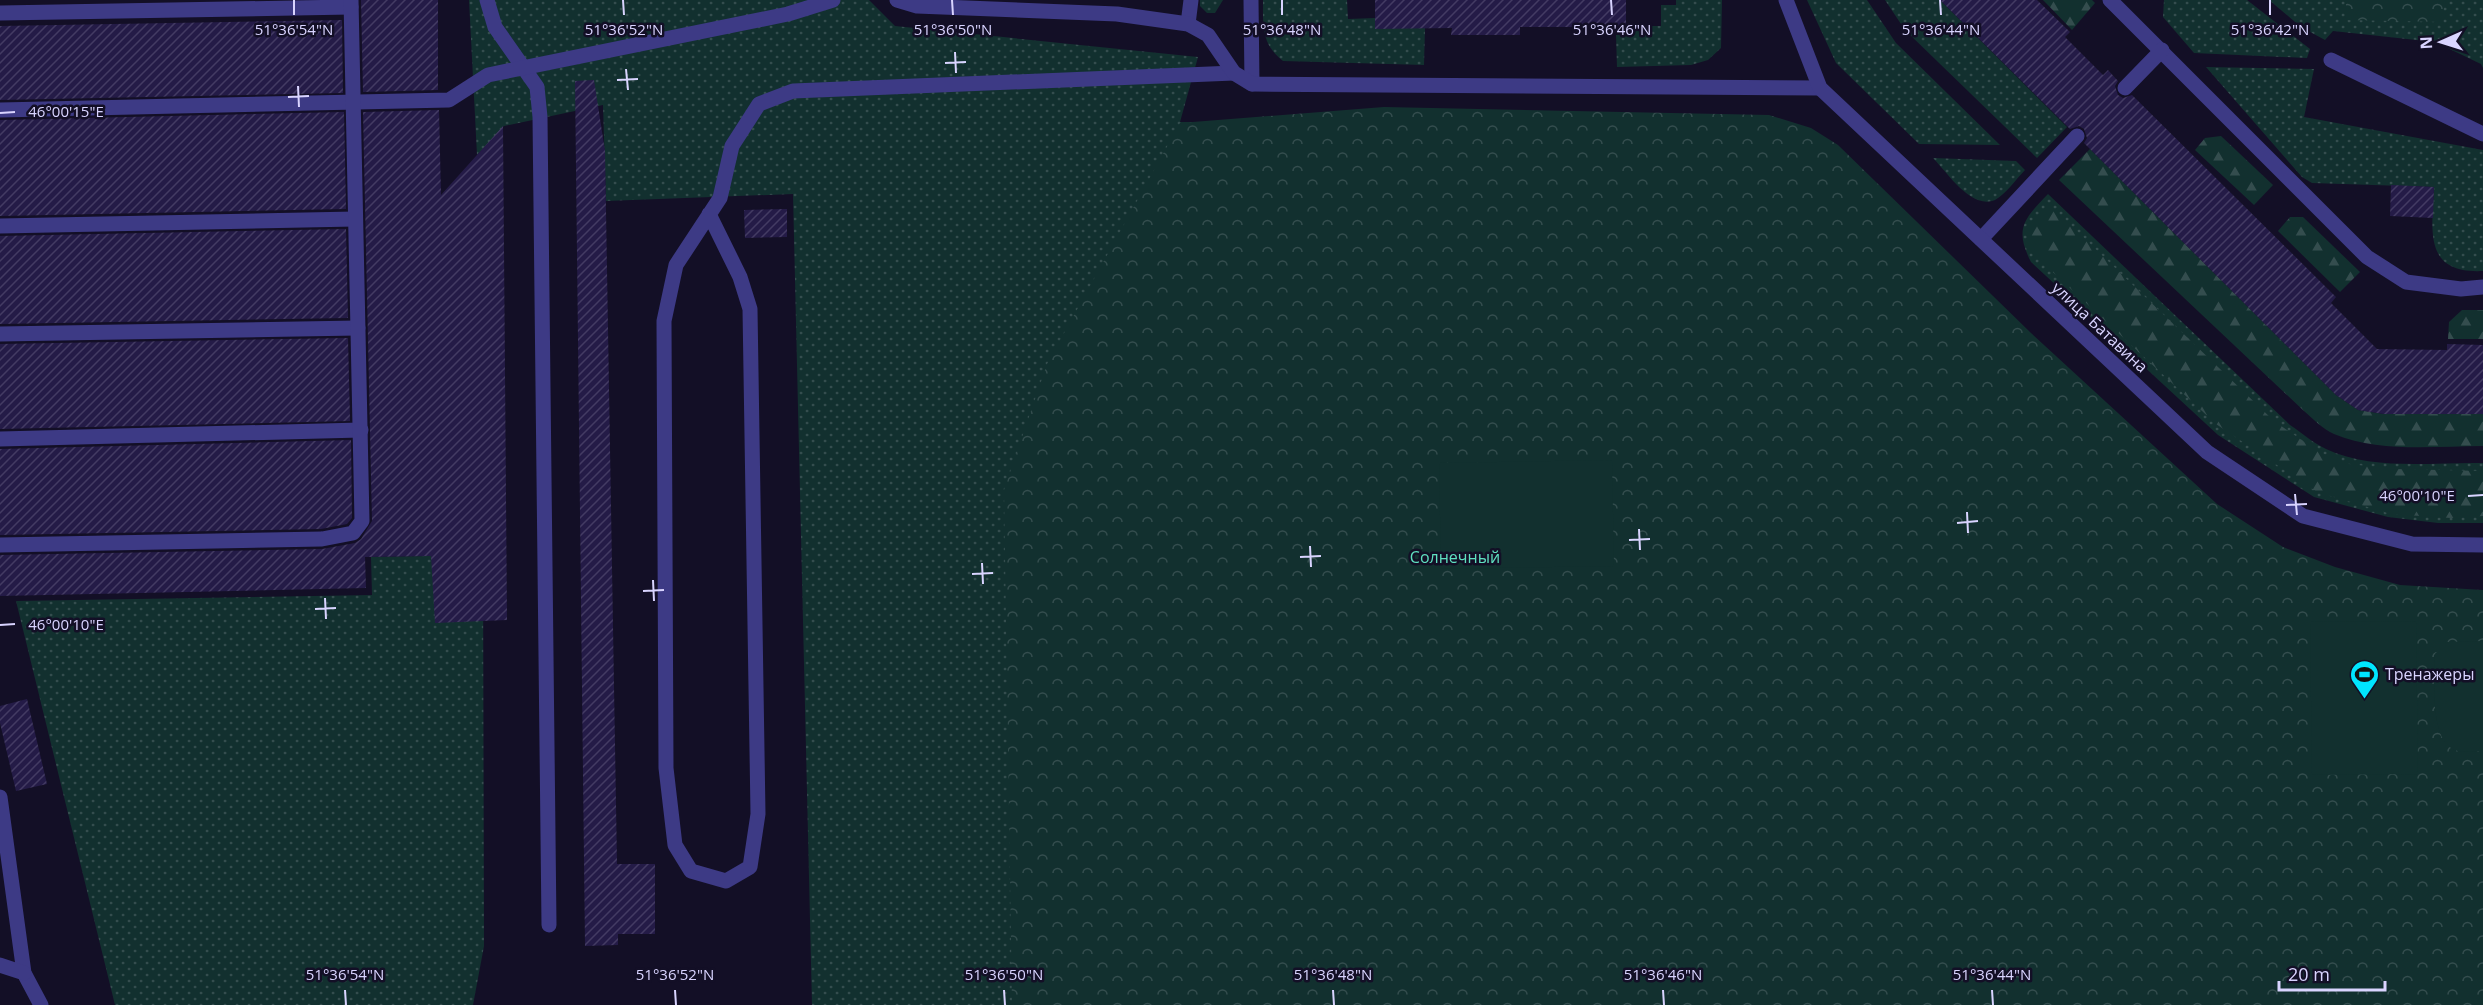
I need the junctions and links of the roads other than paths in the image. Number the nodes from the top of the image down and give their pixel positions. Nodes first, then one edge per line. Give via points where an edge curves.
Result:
1 (487, 0) edge
2 (833, 0) edge
3 (897, 0) edge
4 (1191, 0) edge
5 (1251, 0) edge
6 (1786, 0) edge
7 (2110, 0) edge
8 (351, 3) edge
9 (0, 13) edge
10 (1188, 24) junction
11 (2162, 50) junction
12 (2331, 60) dead end
13 (522, 68) junction
14 (1234, 73) junction
15 (1252, 84) junction
16 (1821, 88) junction
17 (2125, 88) dead end
18 (352, 101) junction
19 (0, 110) edge
20 (2483, 134) edge
21 (2077, 136) dead end
22 (709, 214) junction
23 (355, 219) junction
24 (0, 226) edge
25 (1981, 239) junction
26 (2483, 286) edge
27 (358, 328) junction
28 (0, 334) edge
29 (360, 430) junction
30 (0, 439) edge
31 (0, 545) edge
32 (2483, 545) edge
33 (0, 797) edge
34 (4, 858) edge
35 (549, 925) dead end
36 (0, 965) edge
37 (24, 973) junction
38 (41, 1005) edge

1 - 13 street via 495,27
2 - 13 street via 788,14
3 - 10 street via 917,6 1117,14
4 - 10 street
5 - 15 street
6 - 16 street, улица Батавина
7 - 11 street
8 - 9 street
8 - 18 street
10 - 14 street via 1208,35
11 - 17 street
11 - 26 street via 2367,257 2406,282 2461,289
12 - 20 street
13 - 18 street via 488,75 449,100
13 - 35 street via 537,87 540,117
14 - 15 street
14 - 22 street via 793,91 759,104 732,146 720,198
15 - 16 street
16 - 25 street, улица Батавина
18 - 19 street
18 - 23 street
21 - 25 street
22 - 22 street via 676,265 664,321 666,768 675,845 691,871 726,881 750,867 758,814 750,309 740,277
23 - 24 street
23 - 27 street
25 - 32 street, улица Батавина via 2206,452 2303,516 2412,544
27 - 28 street
27 - 29 street
29 - 30 street
29 - 31 street via 362,520 353,533 322,539
33 - 34 street
34 - 37 street
36 - 37 street
37 - 38 street

